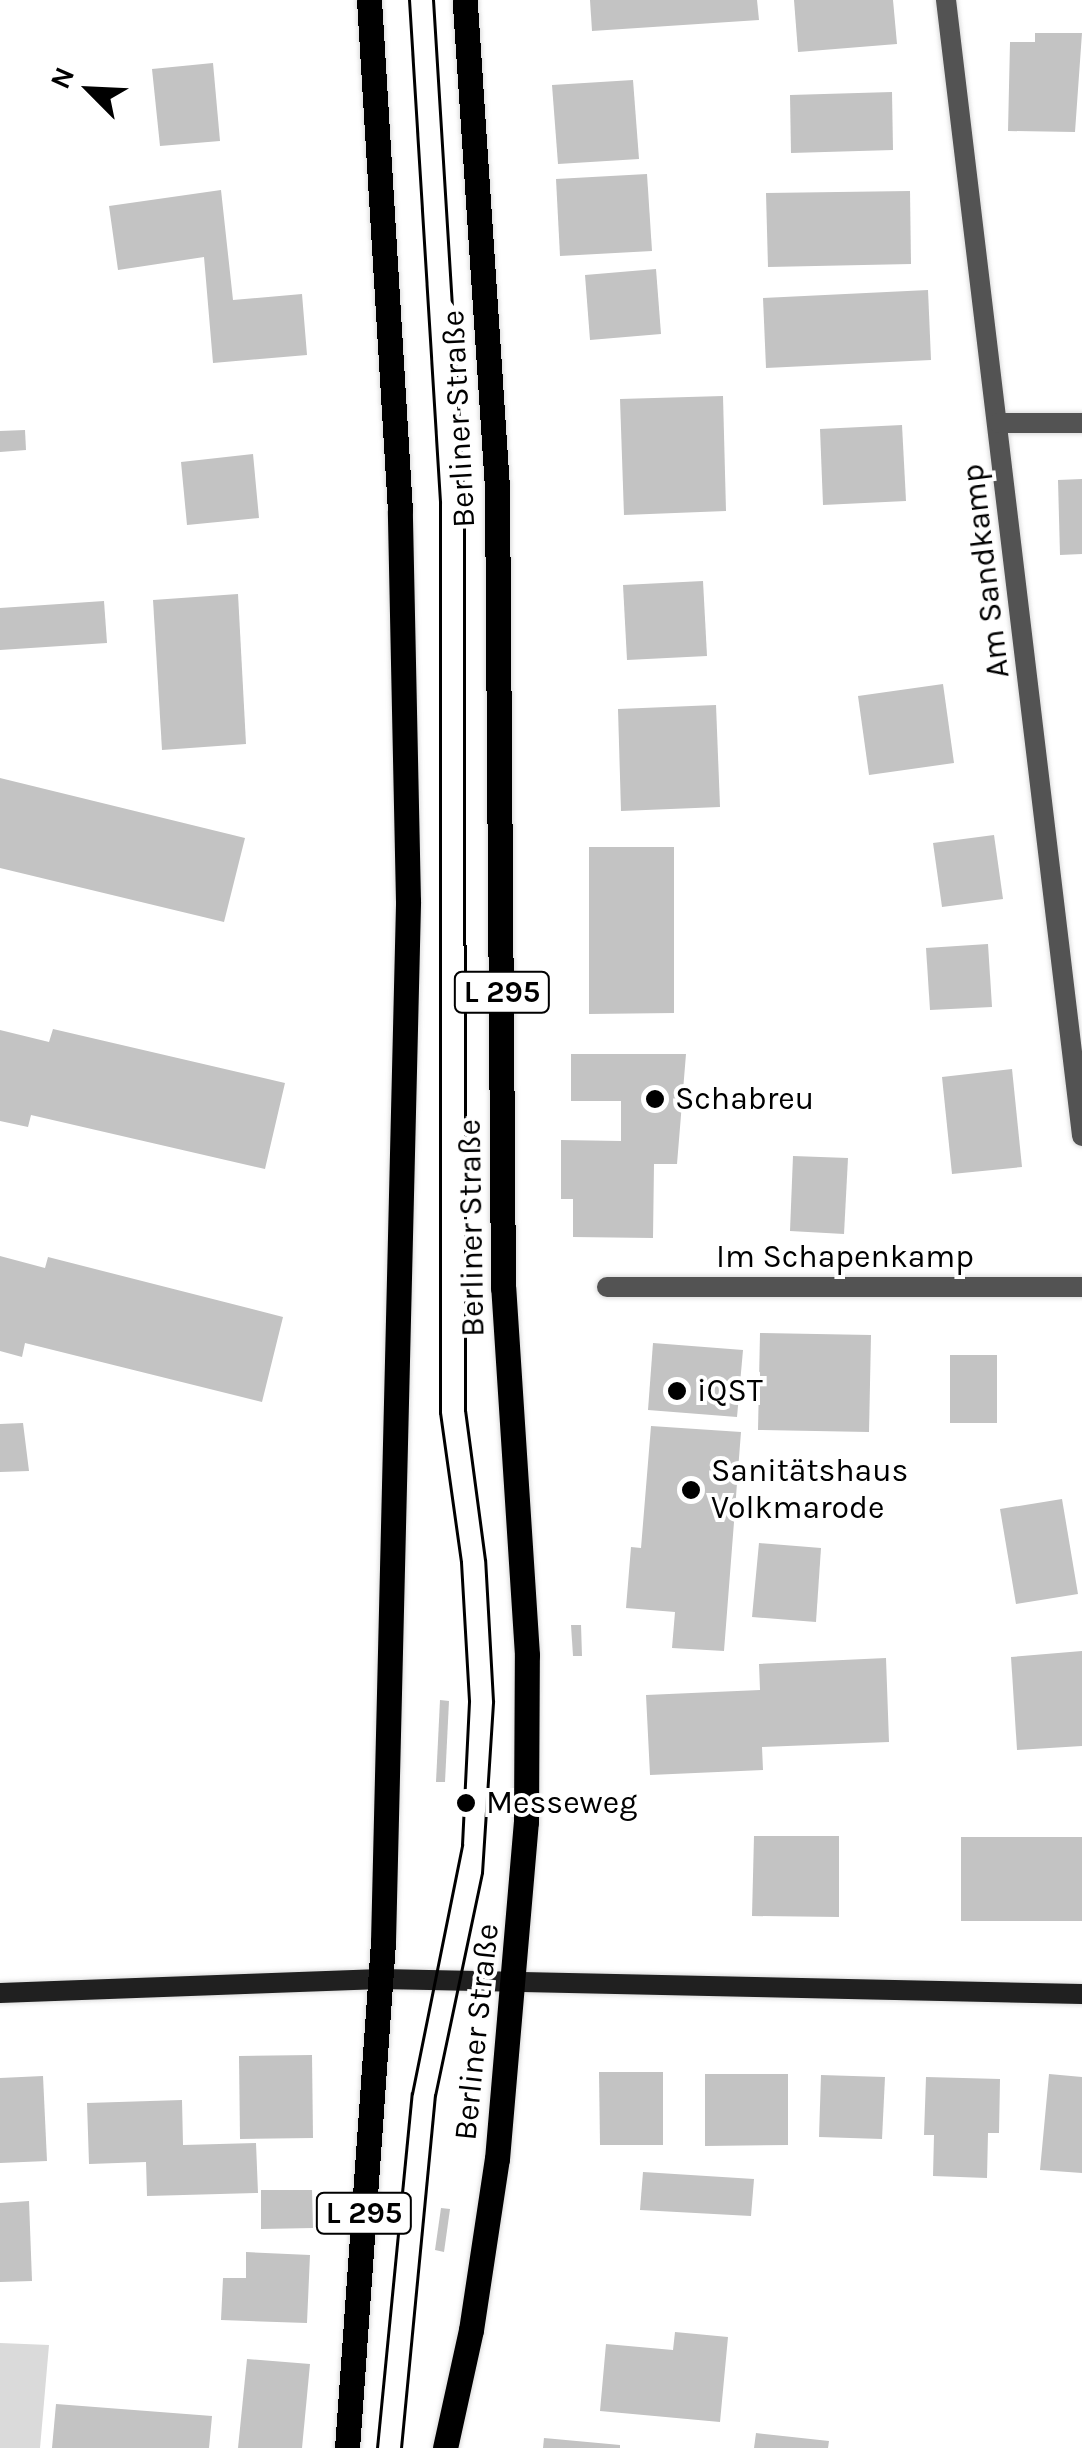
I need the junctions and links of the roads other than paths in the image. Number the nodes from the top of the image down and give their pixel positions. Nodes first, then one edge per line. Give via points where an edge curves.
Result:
1 (369, 0) edge
2 (465, 0) edge
3 (946, 0) edge
4 (999, 422) junction
5 (1082, 423) edge
6 (1082, 1136) edge
7 (607, 1287) dead end
8 (1082, 1287) edge
9 (381, 1978) junction
10 (516, 1983) junction
11 (0, 1992) edge
12 (1082, 1994) edge
13 (347, 2448) edge
14 (445, 2448) edge

1 - 9 main road, Berliner Straße / L 295 via 400,511 408,890
2 - 10 main road, Berliner Straße / L 295 via 497,487 503,1288 528,1655
3 - 4 street, Am Sandkamp
4 - 5 street
4 - 6 street, Am Sandkamp
7 - 8 street, Im Schapenkamp
9 - 10 main road
9 - 11 main road
9 - 13 main road, Berliner Straße / L 295
10 - 12 main road
10 - 14 main road, Berliner Straße / L 295 via 472,2330

